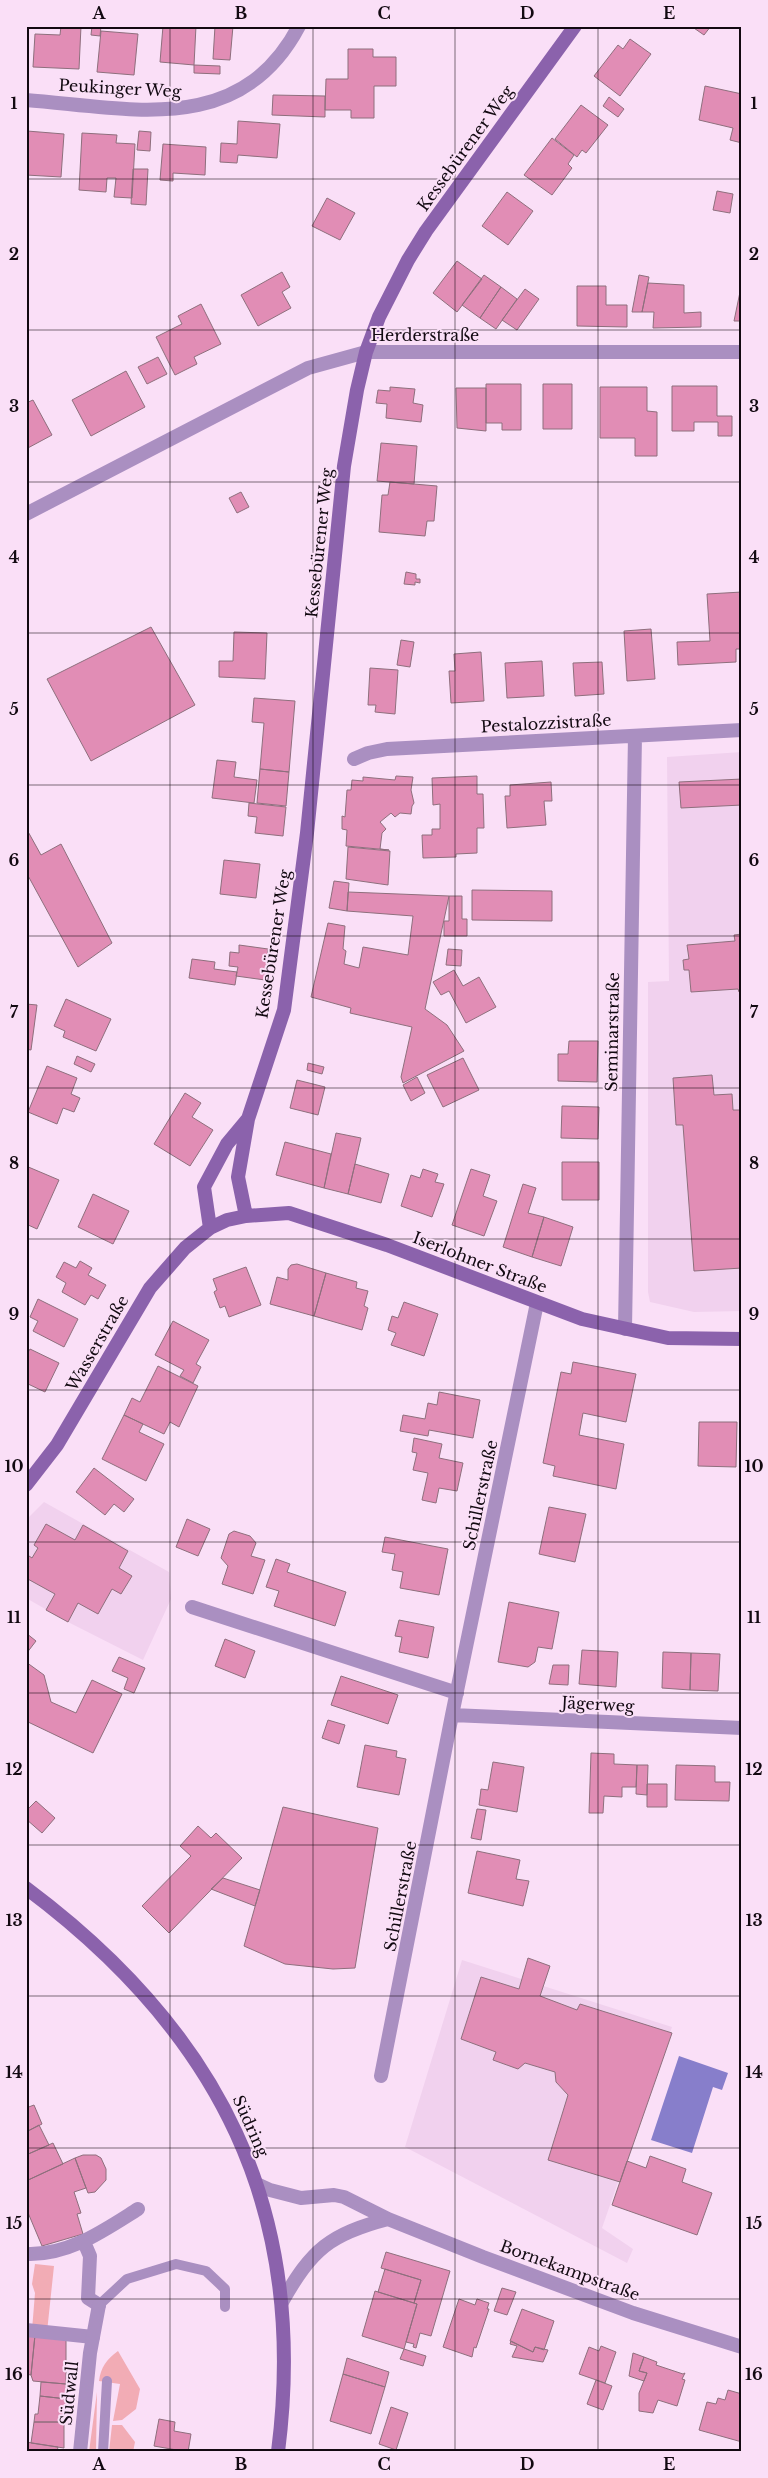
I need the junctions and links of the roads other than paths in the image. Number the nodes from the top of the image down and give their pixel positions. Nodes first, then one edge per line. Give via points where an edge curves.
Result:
1 (299, 26) edge
2 (575, 26) edge
3 (26, 100) edge
4 (366, 352) junction
5 (742, 352) edge
6 (26, 514) edge
7 (742, 730) edge
8 (635, 736) junction
9 (354, 759) dead end
10 (248, 1119) junction
11 (246, 1216) junction
12 (210, 1228) junction
13 (537, 1303) junction
14 (625, 1329) junction
15 (742, 1339) edge
16 (26, 1485) edge
17 (192, 1607) dead end
18 (457, 1693) junction
19 (452, 1715) junction
20 (742, 1728) edge
21 (26, 1888) edge
22 (381, 2076) dead end
23 (257, 2184) junction
24 (138, 2209) dead end
25 (388, 2219) junction
26 (84, 2242) junction
27 (26, 2254) edge
28 (282, 2302) junction
29 (99, 2305) junction
30 (225, 2307) dead end
31 (26, 2330) edge
32 (93, 2337) junction
33 (742, 2347) edge
34 (107, 2381) dead end
35 (80, 2452) edge
36 (102, 2452) edge
37 (278, 2452) edge

1 - 3 street, Peukinger Weg via 268,70 238,90 204,105 164,110
2 - 4 main road, Kessebürener Weg via 422,238 383,308
4 - 5 street, Herderstraße
4 - 6 street, Herderstraße via 308,368
4 - 10 main road, Kessebürener Weg via 344,466 307,833 284,1010
7 - 8 street, Pestalozzistraße
8 - 9 street, Pestalozzistraße via 387,749
8 - 14 street, Seminarstraße
10 - 11 main road, Kessebürener Weg via 238,1177
10 - 12 main road, Kessebürener Weg via 227,1144 204,1187
11 - 12 main road, Iserlohner Straße
11 - 13 main road, Iserlohner Straße via 289,1213 387,1245
12 - 16 main road, Wasserstraße via 185,1248 150,1288 57,1445
13 - 14 main road, Iserlohner Straße via 582,1319
13 - 18 street, Schillerstraße
14 - 15 main road, Iserlohner Straße via 668,1338
17 - 18 street
18 - 19 street, Schillerstraße
19 - 20 street, Jägerweg
19 - 22 street, Schillerstraße
21 - 23 main road, Südring via 93,1942 143,1991 167,2021 220,2099
23 - 25 street, Bornekampstraße via 301,2198 344,2197
23 - 28 main road, Südring via 272,2237
24 - 26 street
25 - 28 street via 352,2229 329,2242 303,2268
25 - 33 street, Bornekampstraße via 634,2313
26 - 27 street via 42,2255
26 - 29 street via 90,2256 88,2298
28 - 37 main road, Südring via 286,2366
29 - 30 lane via 127,2279 176,2264 206,2271 225,2289
29 - 32 street, Südwall
31 - 32 street
32 - 35 street, Südwall
34 - 36 lane

